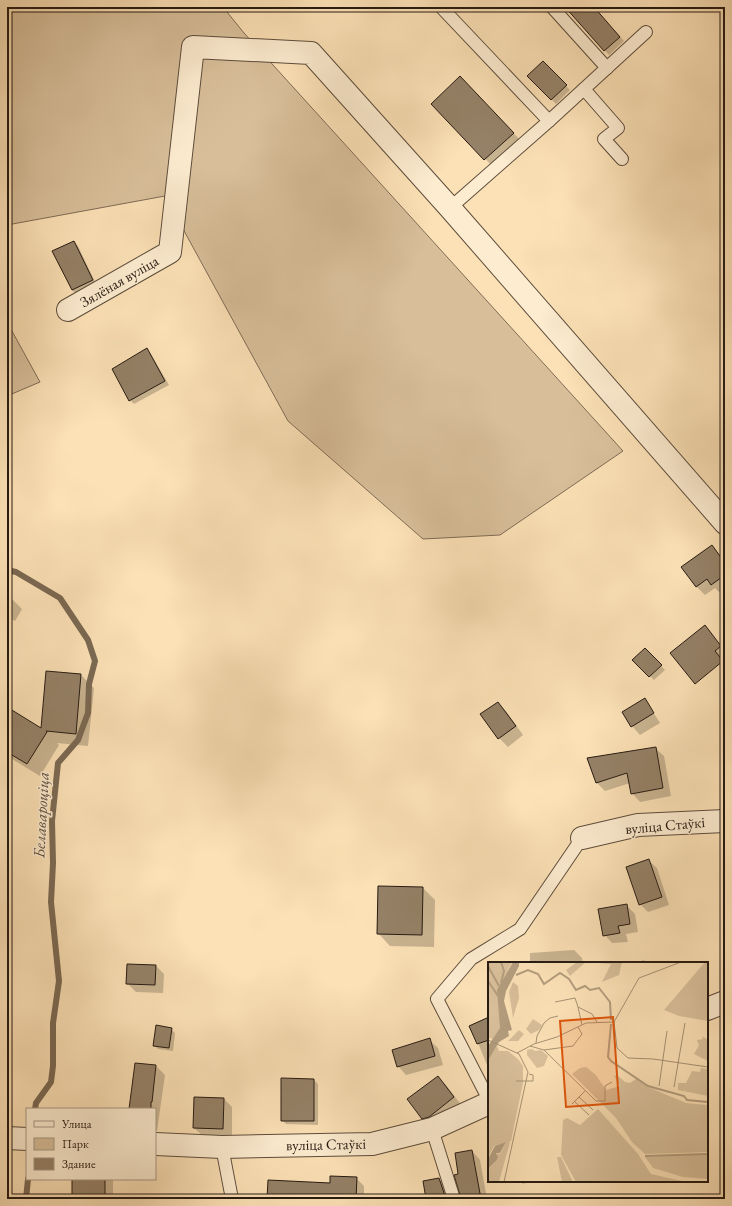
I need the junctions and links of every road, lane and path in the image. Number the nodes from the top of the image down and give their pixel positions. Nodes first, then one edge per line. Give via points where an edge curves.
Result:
1 (440, 7) edge
2 (552, 7) edge
3 (646, 32) dead end
4 (607, 68) junction
5 (584, 89) junction
6 (550, 121) junction
7 (622, 159) dead end
8 (450, 208) junction
9 (68, 310) dead end
10 (725, 523) edge
11 (725, 821) edge
12 (582, 838) joint
13 (725, 1002) edge
14 (708, 1009) edge
15 (488, 1098) edge
16 (488, 1103) edge
17 (432, 1129) junction
18 (7, 1138) edge
19 (26, 1139) edge
20 (156, 1144) edge
21 (222, 1146) junction
22 (232, 1199) edge
23 (454, 1199) edge

1 - 6 lane
2 - 4 lane
3 - 4 lane
4 - 5 lane
5 - 6 lane
5 - 7 lane via 618,128 604,139
6 - 8 lane
8 - 9 street, Зялёная вуліца via 311,53 193,47 170,252
8 - 10 street
11 - 12 street, вуліца Стаўкі via 638,825
12 - 15 lane via 520,929 471,959 437,999
13 - 14 street
16 - 17 street, вуліца Стаўкі
17 - 21 street, вуліца Стаўкі via 372,1144
17 - 23 lane
18 - 19 street
20 - 21 street, вуліца Стаўкі
21 - 22 lane

